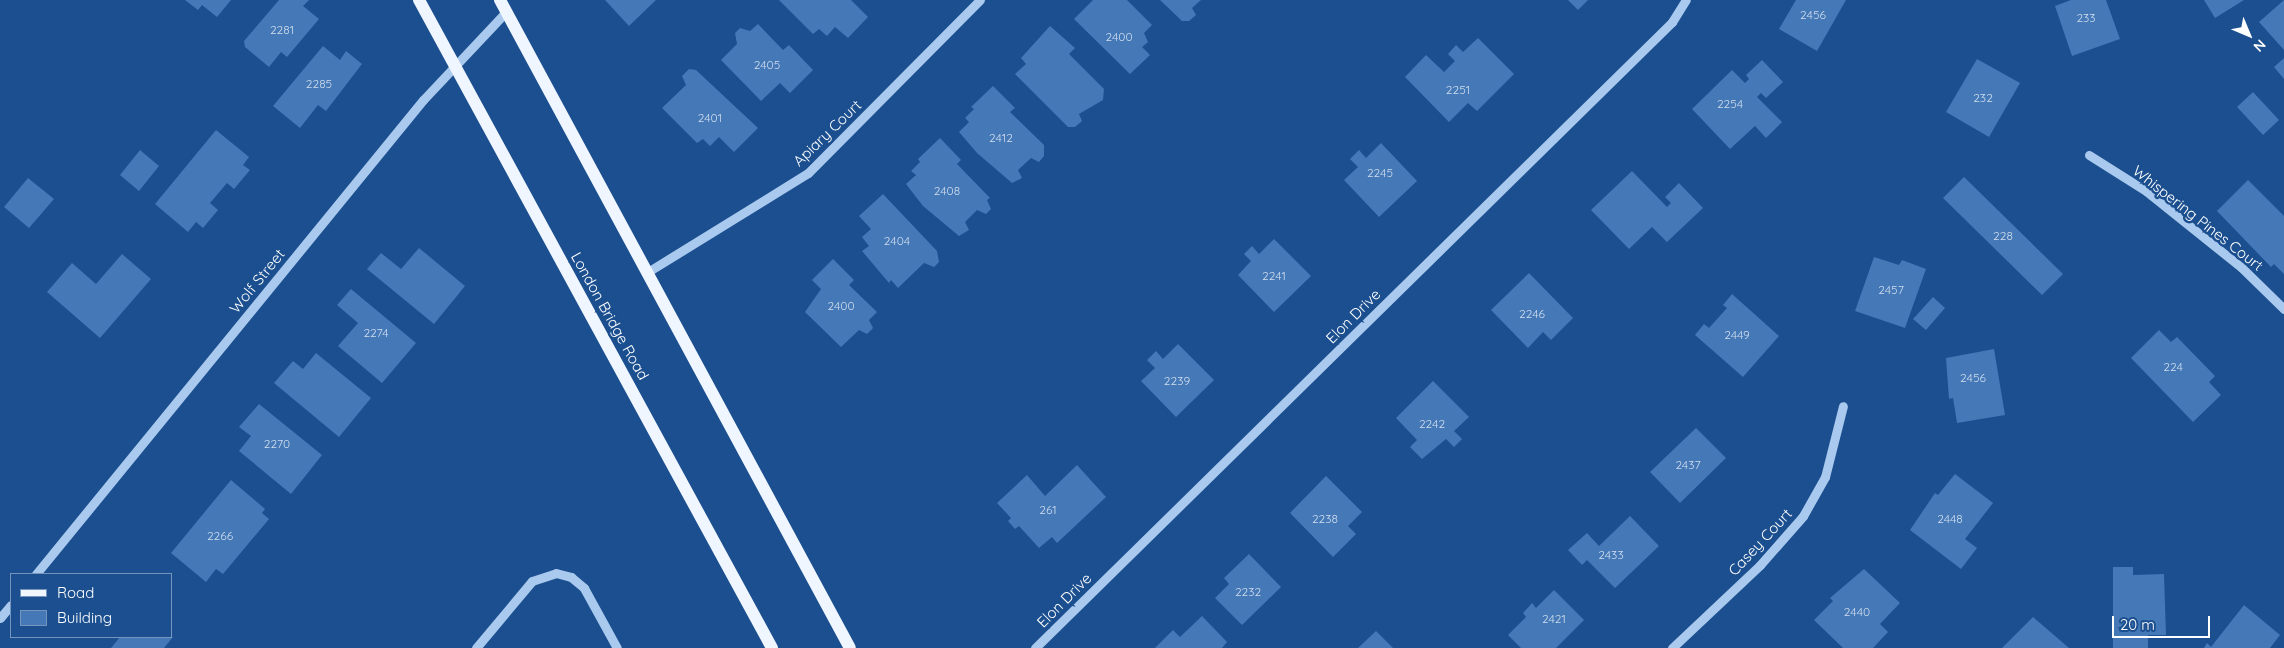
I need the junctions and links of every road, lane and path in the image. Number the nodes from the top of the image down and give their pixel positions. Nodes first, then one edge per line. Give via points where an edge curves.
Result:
1 (419, 0) edge
2 (500, 0) edge
3 (980, 0) edge
4 (1686, 0) edge
5 (506, 12) junction
6 (454, 64) junction
7 (2089, 155) dead end
8 (646, 274) junction
9 (2284, 309) edge
10 (1843, 406) dead end
11 (37, 573) edge
12 (10, 606) edge
13 (0, 618) edge
14 (476, 648) edge
15 (617, 648) edge
16 (772, 648) edge
17 (850, 648) edge
18 (1035, 648) edge
19 (1672, 648) edge

1 - 6 main road, London Bridge Road
2 - 5 main road
3 - 8 street, Apiary Court via 808,173
4 - 18 street, Elon Drive via 1672,22
5 - 6 street, Wolf Street
5 - 8 main road
6 - 11 street, Wolf Street
6 - 16 main road, London Bridge Road
7 - 9 street, Whispering Pines Court via 2146,192 2241,267
8 - 17 main road
10 - 19 street, Casey Court via 1825,477 1803,516 1760,565
12 - 13 street
14 - 15 street via 532,581 556,573 572,577 584,588

